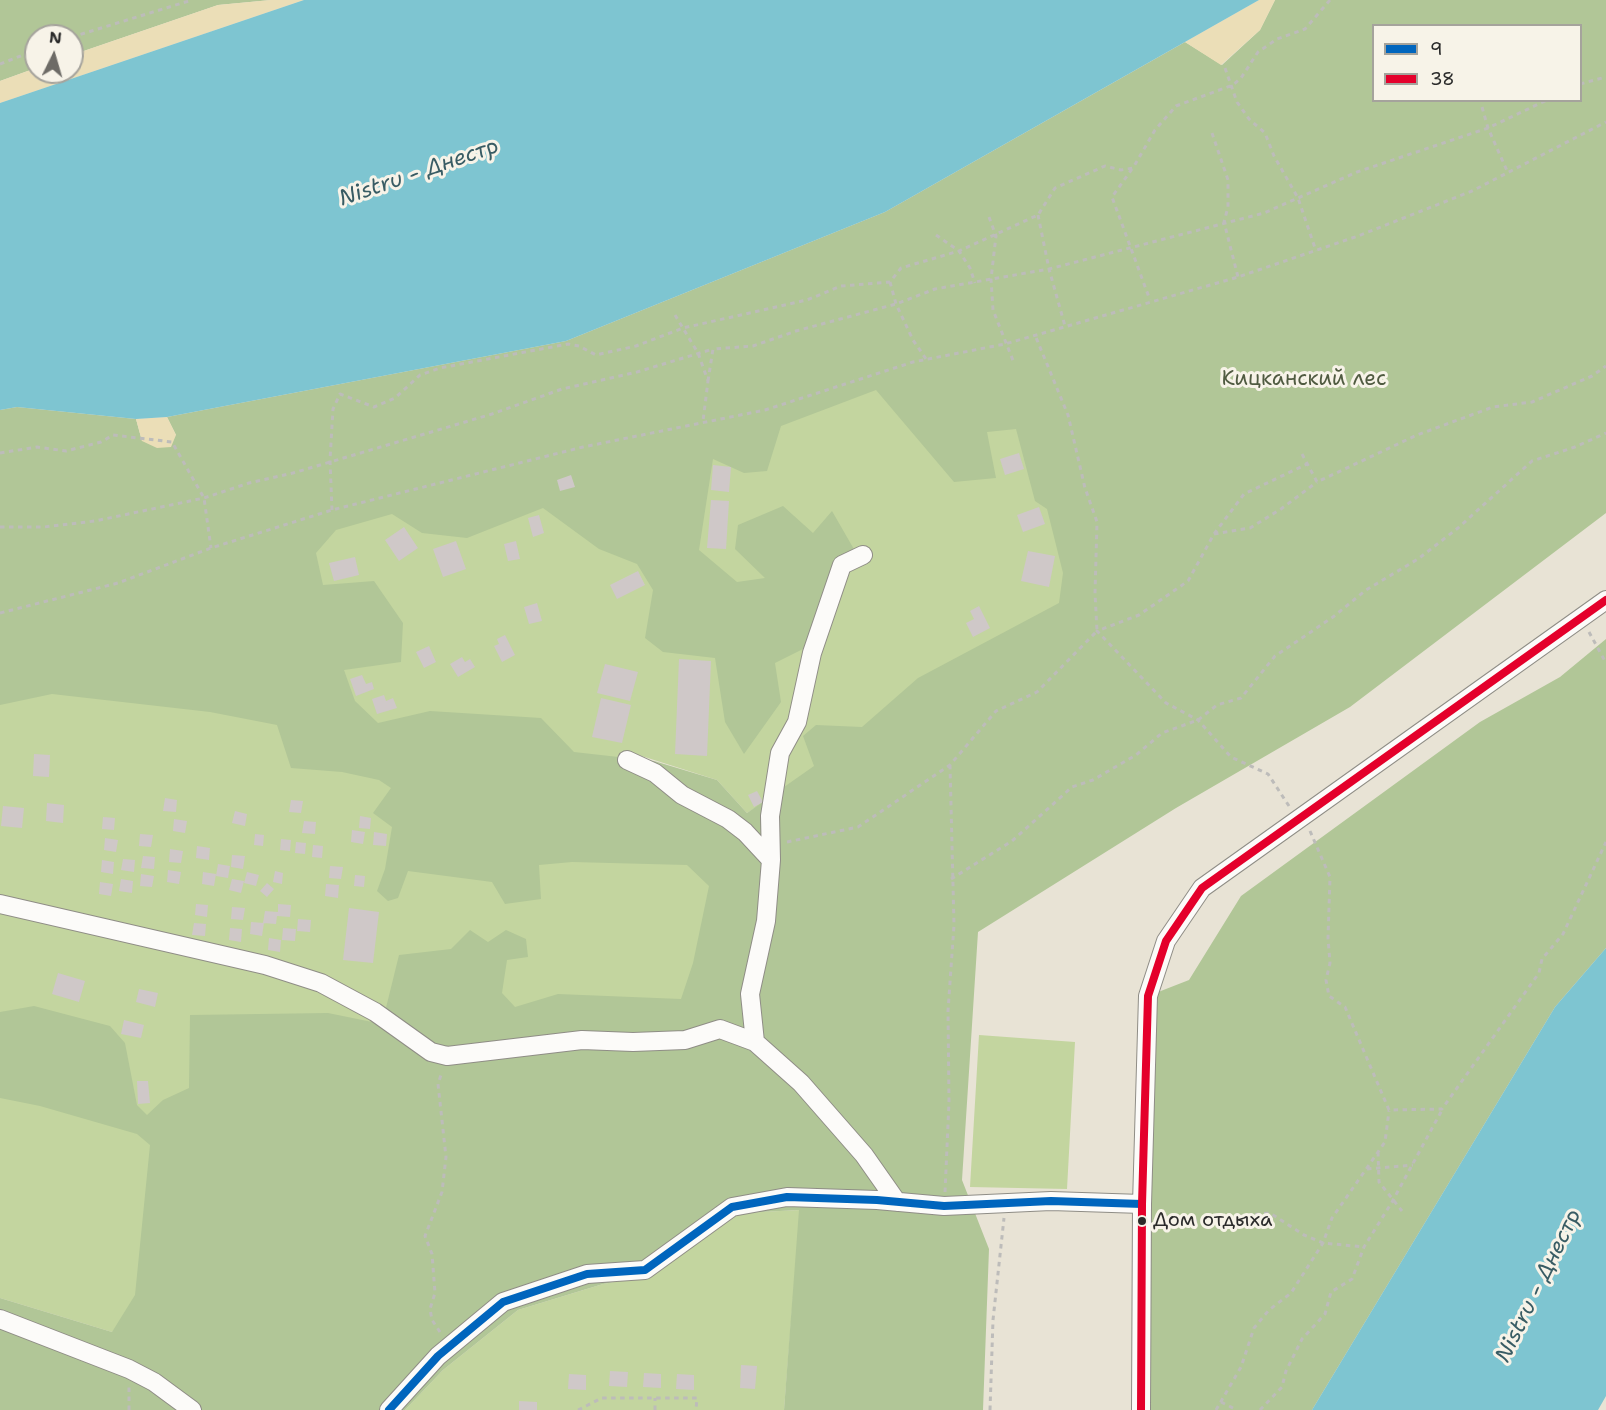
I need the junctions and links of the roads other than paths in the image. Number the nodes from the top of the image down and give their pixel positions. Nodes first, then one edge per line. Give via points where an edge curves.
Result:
1 (863, 555) dead end
2 (1606, 600) edge
3 (627, 760) dead end
4 (771, 860) junction
5 (0, 904) edge
6 (755, 1042) junction
7 (897, 1202) junction
8 (1142, 1212) junction
9 (0, 1319) edge
10 (192, 1410) edge
11 (389, 1410) edge
12 (1141, 1410) edge

1 - 4 street via 842,565 812,653 797,722 780,753 770,816
2 - 8 street via 1202,888 1166,941 1148,996
3 - 4 street via 655,773 682,795 746,831
4 - 6 street via 766,921 750,994
5 - 6 street via 265,965 321,983 439,1054 582,1040 685,1040 720,1029
6 - 7 street via 801,1083 864,1155
7 - 8 street via 944,1206 1051,1201
7 - 11 street via 787,1197 732,1207 645,1270 587,1274 503,1302 450,1347
8 - 12 street
9 - 10 street via 129,1369

